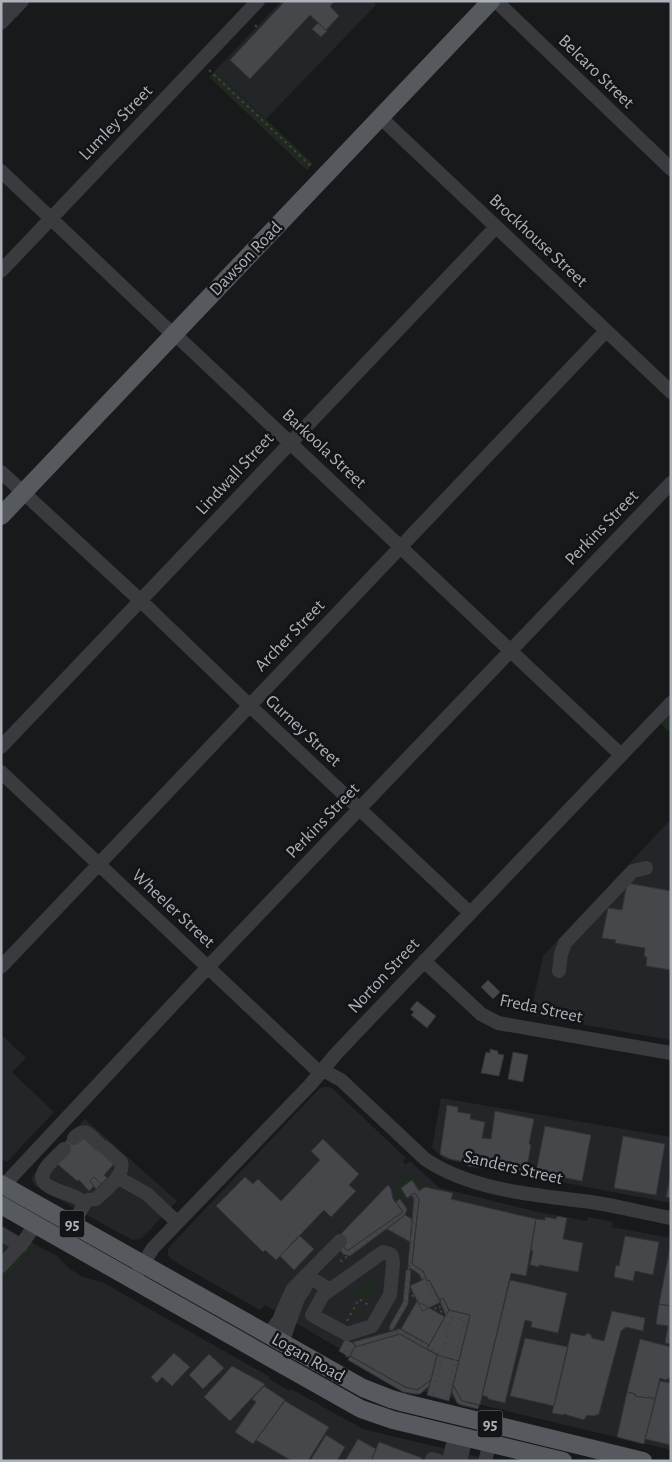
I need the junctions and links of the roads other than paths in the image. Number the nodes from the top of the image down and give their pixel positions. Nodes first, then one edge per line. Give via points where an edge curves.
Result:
1 (2, 1) edge
2 (258, 1) edge
3 (491, 1) edge
4 (496, 1) edge
5 (17, 6) edge
6 (1, 23) edge
7 (380, 117) junction
8 (671, 169) edge
9 (1, 171) edge
10 (51, 219) junction
11 (496, 227) junction
12 (1, 271) edge
13 (606, 331) junction
14 (174, 335) junction
15 (671, 392) edge
16 (290, 443) junction
17 (1, 472) edge
18 (671, 483) edge
19 (24, 492) junction
20 (1, 516) edge
21 (401, 547) junction
22 (141, 601) junction
23 (511, 651) junction
24 (671, 703) edge
25 (250, 706) junction
26 (1, 747) edge
27 (621, 755) junction
28 (1, 772) edge
29 (360, 810) junction
30 (99, 865) junction
31 (646, 868) dead end
32 (470, 913) junction
33 (424, 961) junction
34 (1, 967) edge
35 (208, 967) junction
36 (559, 971) dead end
37 (671, 1053) edge
38 (321, 1072) junction
39 (74, 1138) dead end
40 (64, 1149) dead end
41 (117, 1177) junction
42 (2, 1185) edge
43 (93, 1200) junction
44 (1, 1205) edge
45 (671, 1218) edge
46 (177, 1222) junction
47 (35, 1225) junction
48 (72, 1225) junction
49 (1, 1234) edge
50 (21, 1246) junction
51 (341, 1249) road end
52 (142, 1264) junction
53 (1, 1266) edge
54 (309, 1278) junction
55 (133, 1280) junction
56 (330, 1290) junction
57 (275, 1339) junction
58 (461, 1436) junction
59 (490, 1443) junction
60 (520, 1456) edge
61 (552, 1459) edge
62 (448, 1461) edge
63 (460, 1461) edge
64 (485, 1461) edge
65 (643, 1461) edge

1 - 5 street
2 - 10 street, Lumley Street
3 - 7 main road, Dawson Road
4 - 8 street, Belcaro Street
5 - 6 street
7 - 11 street, Brockhouse Street
7 - 14 main road, Dawson Road
9 - 10 street, Barkoola Street
10 - 12 street, Lumley Street
10 - 14 street, Barkoola Street
11 - 13 street, Brockhouse Street
11 - 16 street, Lindwall Street
13 - 15 street, Brockhouse Street
13 - 21 street, Archer Street
14 - 16 street, Barkoola Street
14 - 19 main road, Dawson Road
16 - 21 street, Barkoola Street
16 - 22 street, Lindwall Street
17 - 19 street, Gurney Street
18 - 23 street, Perkins Street
19 - 20 main road, Dawson Road
19 - 22 street, Gurney Street
21 - 23 street, Barkoola Street
21 - 25 street, Archer Street
22 - 25 street, Gurney Street
22 - 26 street, Lindwall Street
23 - 27 street, Barkoola Street
23 - 29 street, Perkins Street
24 - 27 street, Norton Street
25 - 29 street, Gurney Street
25 - 30 street, Archer Street
27 - 32 street, Norton Street
28 - 30 street, Wheeler Street
29 - 32 street, Gurney Street
29 - 35 street, Perkins Street
30 - 34 street, Archer Street
30 - 35 street, Wheeler Street
31 - 36 street via 633,871 565,943
32 - 33 street, Norton Street
33 - 37 street, Freda Street via 482,1014 498,1023
33 - 38 street, Norton Street
35 - 38 street, Wheeler Street
35 - 42 street, Perkins Street
38 - 45 street, Sanders Street via 341,1080 417,1152 457,1176 508,1190
38 - 46 street, Norton Street
39 - 41 street via 87,1132 102,1145 122,1164
40 - 43 street via 44,1170 44,1182 63,1193
41 - 43 street
41 - 46 street via 147,1194
42 - 48 main road, Logan Road / 95
43 - 48 street
44 - 47 main road, Logan Road / 95
46 - 52 street, Norton Street
47 - 50 street
47 - 55 main road, Logan Road / 95
48 - 52 main road, Logan Road / 95
49 - 50 street
50 - 53 street
51 - 54 street
52 - 55 street, Norton Street
52 - 57 main road, Logan Road / 95
54 - 56 street
54 - 57 street via 290,1294
55 - 58 main road, Logan Road / 95 via 361,1409
56 - 56 street via 323,1295 312,1315 347,1334 368,1328 390,1295 392,1256 387,1252 379,1254
57 - 65 main road, Logan Road / 95 via 351,1382 391,1399
58 - 59 main road, Logan Road / 95
58 - 62 street
58 - 63 street
59 - 60 main road, Logan Road / 95
59 - 64 street
60 - 61 main road, Logan Road / 95

